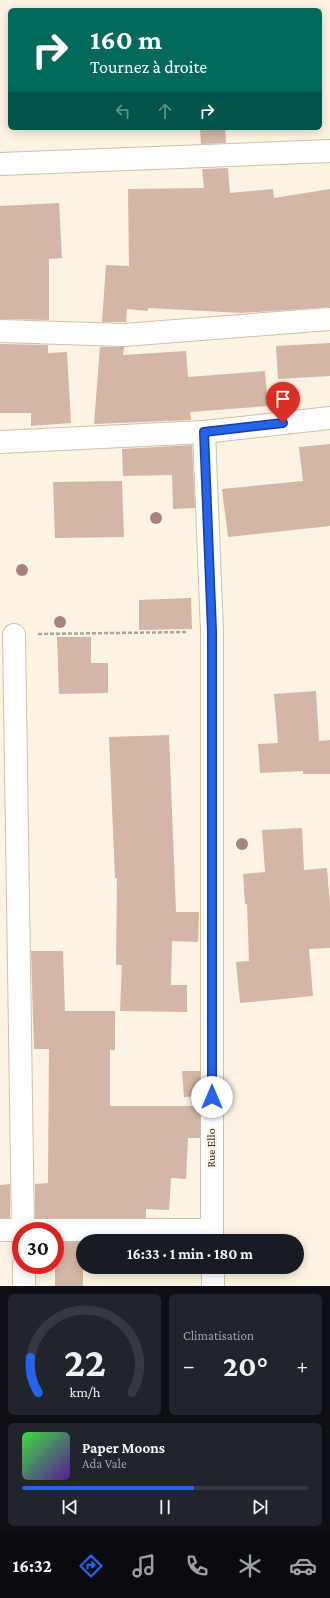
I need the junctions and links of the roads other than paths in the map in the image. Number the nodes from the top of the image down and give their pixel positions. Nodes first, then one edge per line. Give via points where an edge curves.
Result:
1 (330, 151) edge
2 (0, 164) edge
3 (330, 319) edge
4 (0, 331) edge
5 (330, 418) edge
6 (204, 432) junction
7 (0, 442) edge
8 (14, 635) road end
9 (23, 1222) edge
10 (0, 1230) edge
11 (12, 1230) edge
12 (64, 1231) edge
13 (174, 1234) edge
14 (212, 1234) edge
15 (24, 1274) edge
16 (213, 1274) edge
17 (24, 1286) edge
18 (213, 1286) edge

1 - 2 street
3 - 4 street via 124,335
5 - 6 street
6 - 7 street
6 - 14 street, Rue Ello via 212,631
8 - 9 street
10 - 11 street
12 - 13 street
15 - 17 street
16 - 18 street

